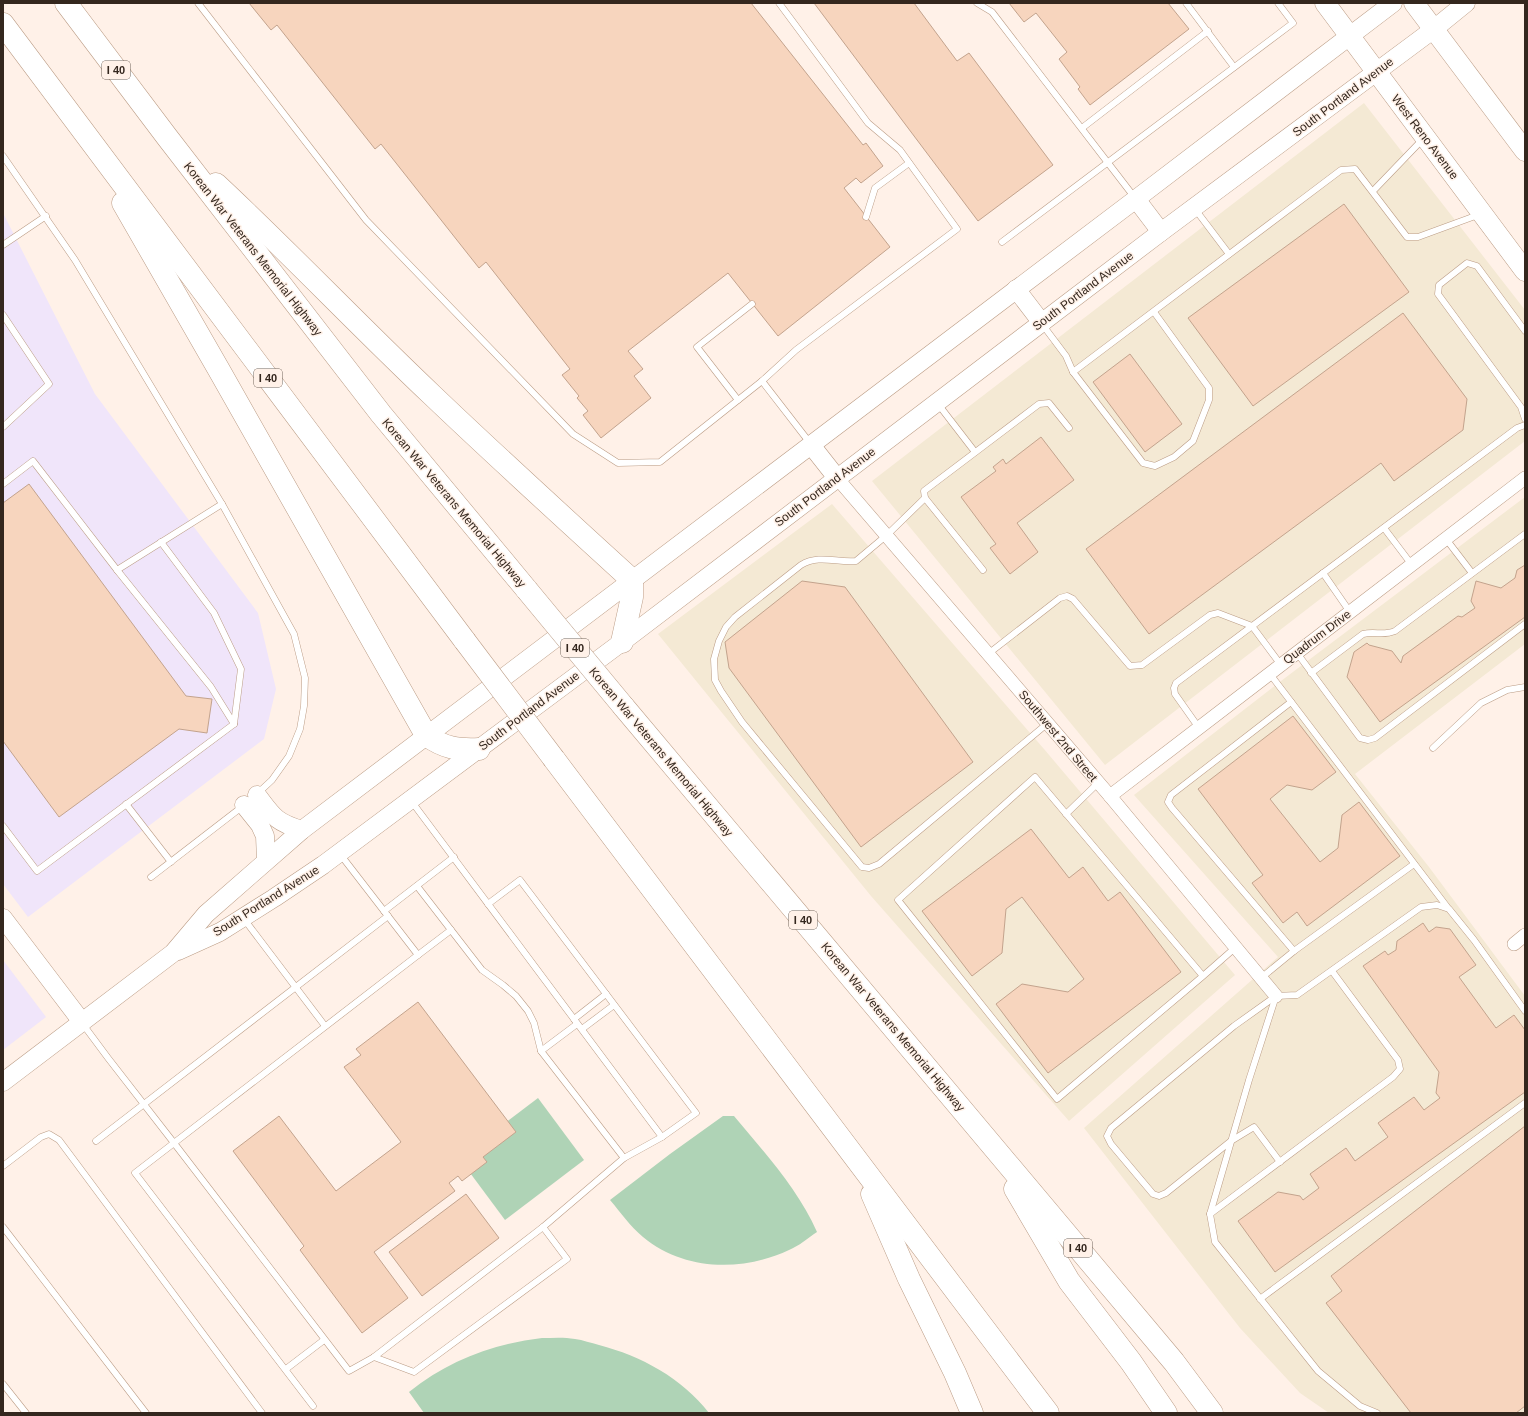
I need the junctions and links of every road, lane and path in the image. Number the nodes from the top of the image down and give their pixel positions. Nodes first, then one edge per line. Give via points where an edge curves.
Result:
1 (66, 3) edge
2 (198, 3) edge
3 (779, 3) edge
4 (977, 3) edge
5 (1186, 3) edge
6 (1278, 3) edge
7 (1325, 3) edge
8 (1393, 3) edge
9 (1414, 3) edge
10 (1466, 3) edge
11 (3, 24) edge
12 (1434, 29) junction
13 (1208, 31) junction
14 (1349, 36) junction
15 (1234, 67) junction
16 (1376, 72) junction
17 (72, 116) junction
18 (1082, 128) junction
19 (167, 137) junction
20 (1425, 137) junction
21 (1525, 151) edge
22 (3, 156) edge
23 (910, 163) junction
24 (1108, 163) junction
25 (1373, 191) junction
26 (1136, 199) junction
27 (1194, 207) junction
28 (1482, 213) junction
29 (46, 216) junction
30 (866, 217) dead end
31 (1161, 232) junction
32 (1002, 242) dead end
33 (3, 245) edge
34 (1229, 254) junction
35 (1525, 270) edge
36 (1016, 289) junction
37 (752, 304) dead end
38 (1154, 312) junction
39 (3, 315) edge
40 (1042, 322) junction
41 (1525, 331) edge
42 (1073, 372) junction
43 (762, 382) junction
44 (738, 400) junction
45 (936, 402) junction
46 (1525, 418) edge
47 (1525, 425) edge
48 (3, 428) edge
49 (1069, 428) dead end
50 (811, 445) junction
51 (975, 452) junction
52 (837, 478) junction
53 (1525, 478) edge
54 (3, 484) edge
55 (925, 498) junction
56 (222, 504) junction
57 (1384, 528) junction
58 (1525, 534) edge
59 (886, 535) junction
60 (1446, 539) junction
61 (161, 542) junction
62 (1412, 565) junction
63 (117, 570) junction
64 (983, 570) dead end
65 (1323, 573) junction
66 (1472, 573) junction
67 (632, 580) junction
68 (1350, 612) junction
69 (1525, 624) edge
70 (1252, 626) junction
71 (622, 642) junction
72 (1296, 653) junction
73 (988, 654) junction
74 (1281, 665) junction
75 (1311, 673) junction
76 (1270, 674) junction
77 (1525, 687) edge
78 (1291, 702) junction
79 (1048, 723) junction
80 (234, 724) junction
81 (1199, 728) junction
82 (426, 735) junction
83 (1433, 748) dead end
84 (478, 749) junction
85 (1098, 783) junction
86 (1110, 796) junction
87 (250, 800) junction
88 (410, 800) junction
89 (126, 804) junction
90 (1066, 814) junction
91 (3, 826) edge
92 (302, 830) junction
93 (340, 853) junction
94 (454, 857) junction
95 (266, 860) junction
96 (171, 862) junction
97 (1414, 864) junction
98 (151, 877) dead end
99 (417, 886) junction
100 (488, 904) junction
101 (1449, 909) junction
102 (386, 913) junction
103 (3, 918) edge
104 (244, 918) junction
105 (451, 930) junction
106 (1525, 935) edge
107 (1514, 944) dead end
108 (1236, 947) junction
109 (1294, 951) junction
110 (173, 953) junction
111 (418, 955) junction
112 (1332, 970) junction
113 (1203, 976) junction
114 (1261, 978) junction
115 (296, 987) junction
116 (606, 994) junction
117 (1276, 996) junction
118 (614, 1005) junction
119 (1525, 1011) edge
120 (82, 1022) junction
121 (578, 1024) junction
122 (325, 1026) junction
123 (541, 1051) junction
124 (3, 1082) edge
125 (144, 1104) junction
126 (1525, 1104) edge
127 (982, 1133) junction
128 (662, 1137) junction
129 (96, 1141) dead end
130 (1231, 1141) junction
131 (174, 1143) junction
132 (624, 1158) junction
133 (858, 1162) junction
134 (1280, 1162) junction
135 (3, 1166) edge
136 (1210, 1214) junction
137 (3, 1227) edge
138 (543, 1227) junction
139 (1260, 1299) junction
140 (324, 1340) junction
141 (374, 1357) junction
142 (1174, 1362) junction
143 (286, 1369) junction
144 (3, 1384) edge
145 (314, 1406) dead end
146 (26, 1413) edge
147 (146, 1413) edge
148 (262, 1413) edge
149 (972, 1413) edge
150 (1048, 1413) edge
151 (1166, 1413) edge
152 (1212, 1413) edge
153 (1228, 1413) edge
154 (1377, 1413) edge

1 - 19 highway, Korean War Veterans Memorial Highway / I 40
2 - 44 lane via 366,220 573,434 618,463 660,462
3 - 23 lane via 868,123 900,150
4 - 18 lane via 992,12
5 - 13 lane
6 - 15 lane via 1293,23
7 - 14 main road, West Reno Avenue
8 - 14 main road, South Portland Avenue
9 - 12 main road
10 - 12 main road, South Portland Avenue
11 - 17 highway, I 40
12 - 16 main road, South Portland Avenue
12 - 21 main road
13 - 15 lane
13 - 18 lane
14 - 16 main road, West Reno Avenue
14 - 26 main road, South Portland Avenue
15 - 24 lane
16 - 20 main road, West Reno Avenue
16 - 27 main road, South Portland Avenue
17 - 82 highway
17 - 133 highway, I 40, bridge
18 - 24 lane
19 - 67 highway via 266,230 432,396
19 - 127 highway, Korean War Veterans Memorial Highway / I 40, bridge via 381,414
20 - 25 lane
20 - 28 main road, West Reno Avenue
22 - 29 lane
23 - 30 lane via 875,188
23 - 43 lane via 957,229 796,350
24 - 26 lane
24 - 32 lane
25 - 28 lane via 1408,237 1418,237
25 - 34 lane via 1355,169 1341,170
26 - 31 main road
26 - 36 main road, South Portland Avenue
27 - 31 main road, South Portland Avenue
27 - 34 lane
28 - 35 main road, West Reno Avenue
29 - 33 lane
29 - 56 lane
31 - 40 main road, South Portland Avenue
34 - 38 lane
36 - 40 main road
36 - 50 main road, South Portland Avenue
37 - 44 lane via 697,347
38 - 42 lane
38 - 42 lane via 1209,388 1208,400 1193,441 1174,457 1155,466 1143,463
39 - 48 lane via 49,384
40 - 42 lane via 1066,356
40 - 45 main road, South Portland Avenue
41 - 46 lane via 1477,266 1467,263 1438,285 1438,294 1521,407
43 - 44 lane
43 - 50 lane
45 - 51 lane
45 - 52 main road, South Portland Avenue
47 - 57 lane via 1517,428
49 - 51 lane via 1049,403 1039,404
50 - 52 main road
50 - 67 main road, South Portland Avenue
51 - 55 lane via 924,491
52 - 59 street, Southwest 2nd Street
52 - 71 main road, South Portland Avenue
53 - 60 street, Quadrum Drive
54 - 63 lane via 33,461
55 - 59 lane
55 - 64 lane
56 - 61 lane
56 - 87 lane via 294,634 305,678 300,729 289,756 272,780
57 - 62 lane
57 - 65 lane
58 - 66 lane
59 - 73 street, Southwest 2nd Street
59 - 79 lane via 856,561 817,559 801,565 726,627 714,659 715,680 742,722 840,842 862,867 870,868 879,864
60 - 62 street, Quadrum Drive
60 - 66 lane
61 - 63 lane
61 - 80 lane via 214,613 241,669
62 - 68 street, Quadrum Drive
63 - 80 lane via 211,688
65 - 68 lane
65 - 70 lane
66 - 75 lane via 1395,630 1387,634 1370,632 1357,637
67 - 71 highway via 632,597
67 - 82 main road, South Portland Avenue
68 - 72 street, Quadrum Drive
69 - 75 lane via 1375,738 1368,740 1360,738
70 - 73 lane via 1218,613 1210,615 1142,665 1130,666 1067,596 1060,598
70 - 74 lane
70 - 81 lane via 1176,683 1175,694
71 - 84 main road, South Portland Avenue
72 - 74 street, Quadrum Drive
72 - 75 lane
73 - 79 street, Southwest 2nd Street
74 - 76 street, Quadrum Drive
76 - 78 lane
76 - 81 street, Quadrum Drive
77 - 83 lane via 1507,690 1481,703
78 - 97 lane
78 - 109 lane via 1171,795 1168,802
79 - 85 street, Southwest 2nd Street
80 - 89 lane
81 - 86 street, Quadrum Drive
82 - 84 highway via 439,744 460,750
82 - 92 main road, South Portland Avenue
84 - 88 main road, South Portland Avenue
85 - 86 street, Southwest 2nd Street
85 - 90 lane
86 - 108 street, Southwest 2nd Street
87 - 92 main road via 286,825
87 - 95 main road via 265,836
87 - 96 lane
88 - 93 main road, South Portland Avenue
88 - 94 lane
89 - 91 lane via 37,871
89 - 96 lane
90 - 113 lane
90 - 113 lane via 1035,777 898,900 1057,1099
92 - 95 main road, South Portland Avenue
93 - 102 lane
93 - 104 main road, South Portland Avenue
94 - 99 lane
94 - 100 lane
95 - 110 main road, South Portland Avenue via 206,914
96 - 98 lane
97 - 101 lane
97 - 109 lane
99 - 102 lane
99 - 105 lane
100 - 116 lane via 520,880
100 - 121 lane
101 - 112 lane via 1437,905 1420,907
101 - 119 lane
102 - 111 lane
102 - 115 lane
103 - 120 main road
104 - 110 main road, South Portland Avenue
104 - 115 lane
105 - 111 lane
105 - 123 lane via 482,970 516,996 528,1010
106 - 107 street
108 - 113 lane
108 - 114 street, Southwest 2nd Street
109 - 114 lane
110 - 120 main road, South Portland Avenue
111 - 122 lane
112 - 117 lane via 1298,995
112 - 134 lane via 1398,1060 1400,1069 1393,1077
114 - 117 street, Southwest 2nd Street
115 - 122 lane
115 - 125 lane
116 - 118 lane
116 - 121 lane
117 - 130 lane
117 - 130 lane via 1234,1026 1111,1128 1107,1136 1153,1194 1159,1196 1166,1194
118 - 121 lane
118 - 128 lane via 696,1113
120 - 124 main road, South Portland Avenue
120 - 125 lane
121 - 123 lane
121 - 128 lane
122 - 131 lane
123 - 132 lane
125 - 129 lane
125 - 131 lane
126 - 139 lane
127 - 142 highway, Korean War Veterans Memorial Highway / I 40
127 - 151 highway via 1069,1281
128 - 132 lane
130 - 134 lane via 1254,1127
130 - 136 lane
131 - 140 lane
131 - 143 lane via 135,1172
132 - 138 lane
133 - 149 highway
133 - 150 highway, I 40
134 - 136 lane
135 - 148 lane via 41,1137 49,1134 59,1140
136 - 139 lane via 1215,1242
137 - 147 lane
138 - 141 lane
138 - 141 lane via 567,1259 414,1372
139 - 154 lane via 1318,1371 1360,1406
140 - 141 lane via 349,1371
140 - 143 lane
142 - 152 highway, Korean War Veterans Memorial Highway / I 40
142 - 153 highway
143 - 145 lane
144 - 146 lane

